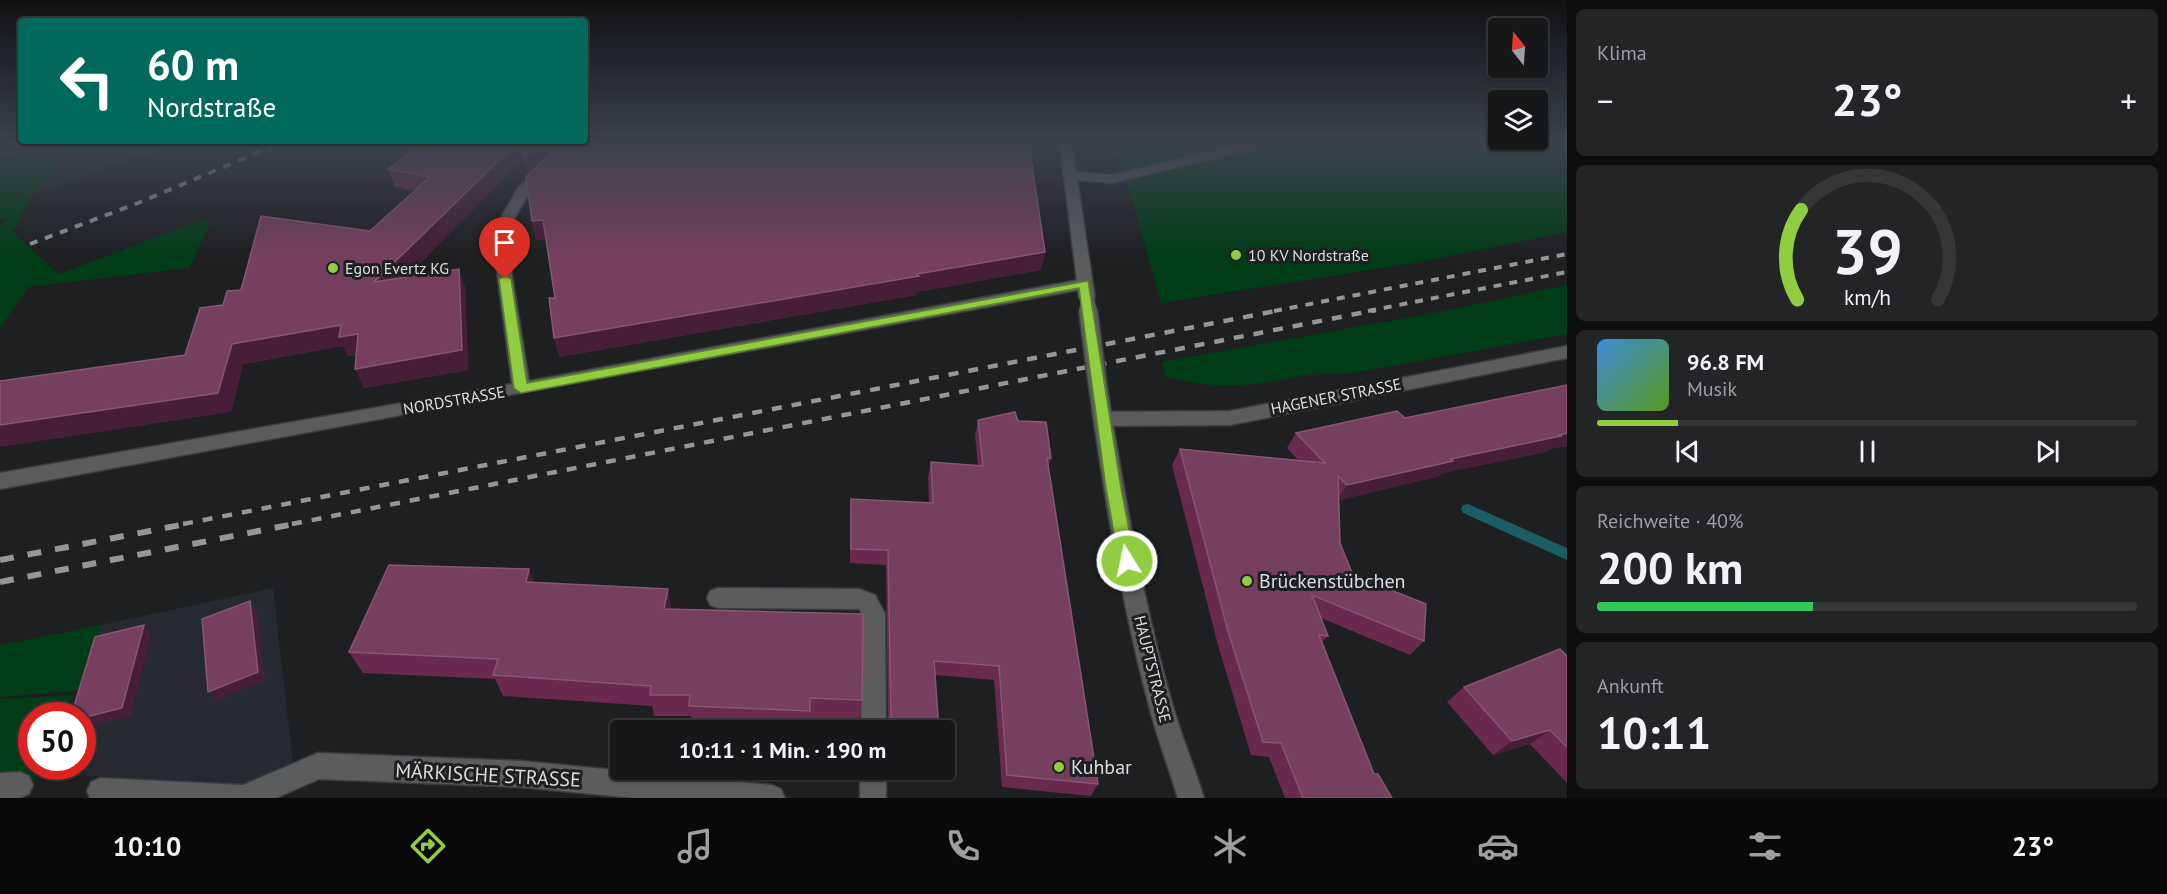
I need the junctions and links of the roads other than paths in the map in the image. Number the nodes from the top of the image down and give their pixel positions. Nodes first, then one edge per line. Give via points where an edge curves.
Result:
1 (532, 182) edge
2 (1070, 182) edge
3 (1086, 291) junction
4 (1567, 352) edge
5 (521, 388) junction
6 (1103, 418) junction
7 (0, 481) edge
8 (718, 598) dead end
9 (874, 720) edge
10 (873, 780) edge
11 (100, 791) dead end
12 (243, 798) edge
13 (772, 798) edge
14 (873, 798) edge
15 (1191, 798) edge

1 - 5 street via 506,221 502,257
2 - 3 street, HAUPTSTRASSE
3 - 5 street, NORDSTRASSE
3 - 6 street, HAUPTSTRASSE, bridge
4 - 6 street, HAGENER STRASSE via 1230,418
5 - 7 street, NORDSTRASSE
6 - 15 street, HAUPTSTRASSE via 1131,580 1160,704
8 - 9 street via 867,602 874,614
10 - 14 street
11 - 12 street, MÄRKISCHE STRASSE
12 - 13 street, MÄRKISCHE STRASSE via 318,766 521,774

